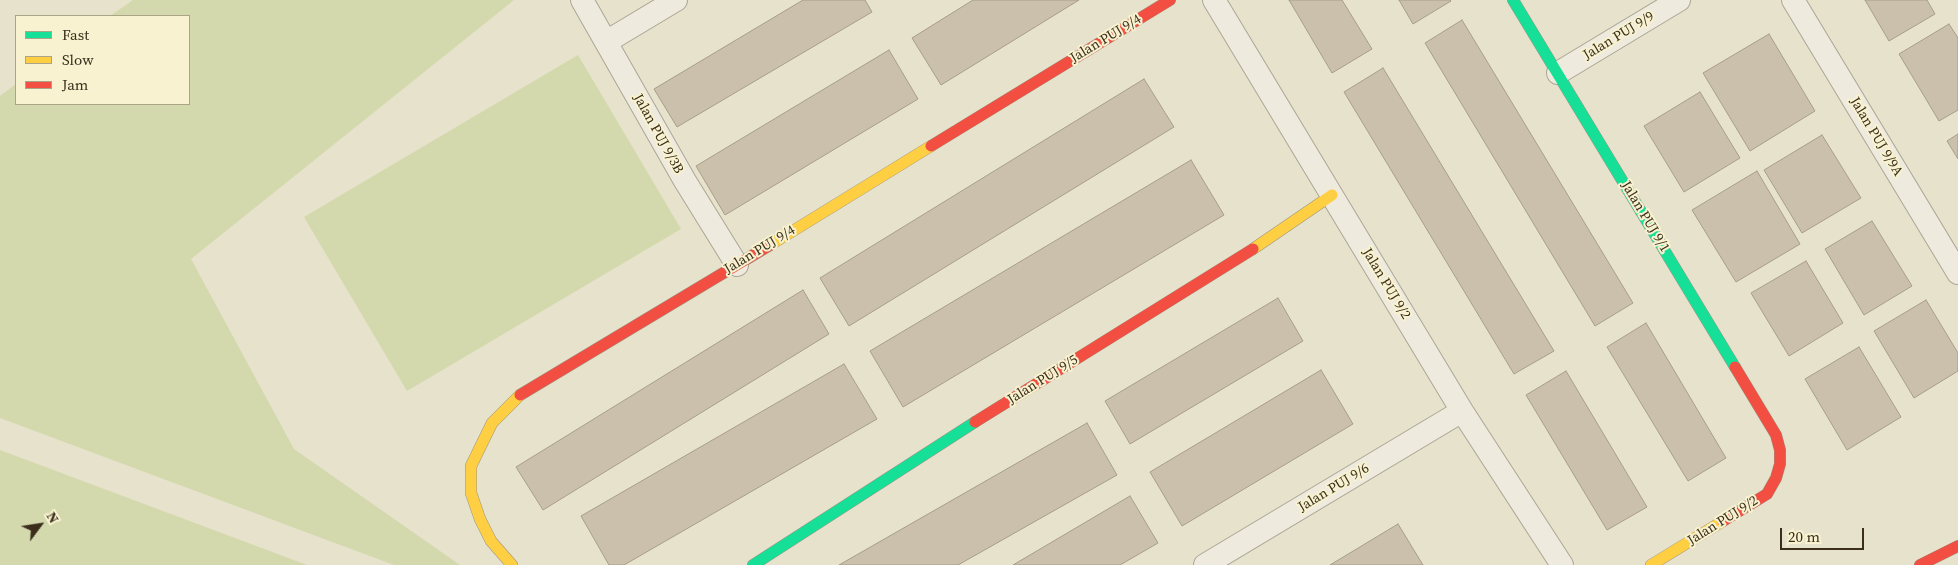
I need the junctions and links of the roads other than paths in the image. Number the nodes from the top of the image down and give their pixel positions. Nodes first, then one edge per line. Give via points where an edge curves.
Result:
1 (582, 0) edge
2 (676, 0) edge
3 (1170, 0) edge
4 (1214, 0) edge
5 (1513, 0) edge
6 (1679, 0) edge
7 (1793, 0) edge
8 (606, 42) junction
9 (1558, 73) junction
10 (1332, 195) junction
11 (737, 264) junction
12 (1958, 273) edge
13 (1462, 410) junction
14 (1776, 435) joint
15 (1958, 546) edge
16 (512, 565) edge
17 (753, 565) edge
18 (1205, 565) edge
19 (1562, 565) edge
20 (1651, 565) edge
21 (1920, 565) edge

1 - 8 street, Jalan PUJ 9/3B
2 - 8 street
3 - 11 main road, Jalan PUJ 9/4
4 - 10 street, Jalan PUJ 9/2
5 - 9 main road, Jalan PUJ 9/1
6 - 9 street, Jalan PUJ 9/9
7 - 12 street, Jalan PUJ 9/9A
8 - 11 street, Jalan PUJ 9/3B via 684,181
9 - 14 main road, Jalan PUJ 9/1
10 - 13 street, Jalan PUJ 9/2
10 - 17 main road, Jalan PUJ 9/5 via 1226,267 976,421
11 - 16 main road, Jalan PUJ 9/4 via 516,397 492,423 471,466 471,493 491,541
13 - 18 street, Jalan PUJ 9/6
13 - 19 street, Jalan PUJ 9/2
14 - 20 main road, Jalan PUJ 9/2 via 1780,464 1767,494
15 - 21 main road

